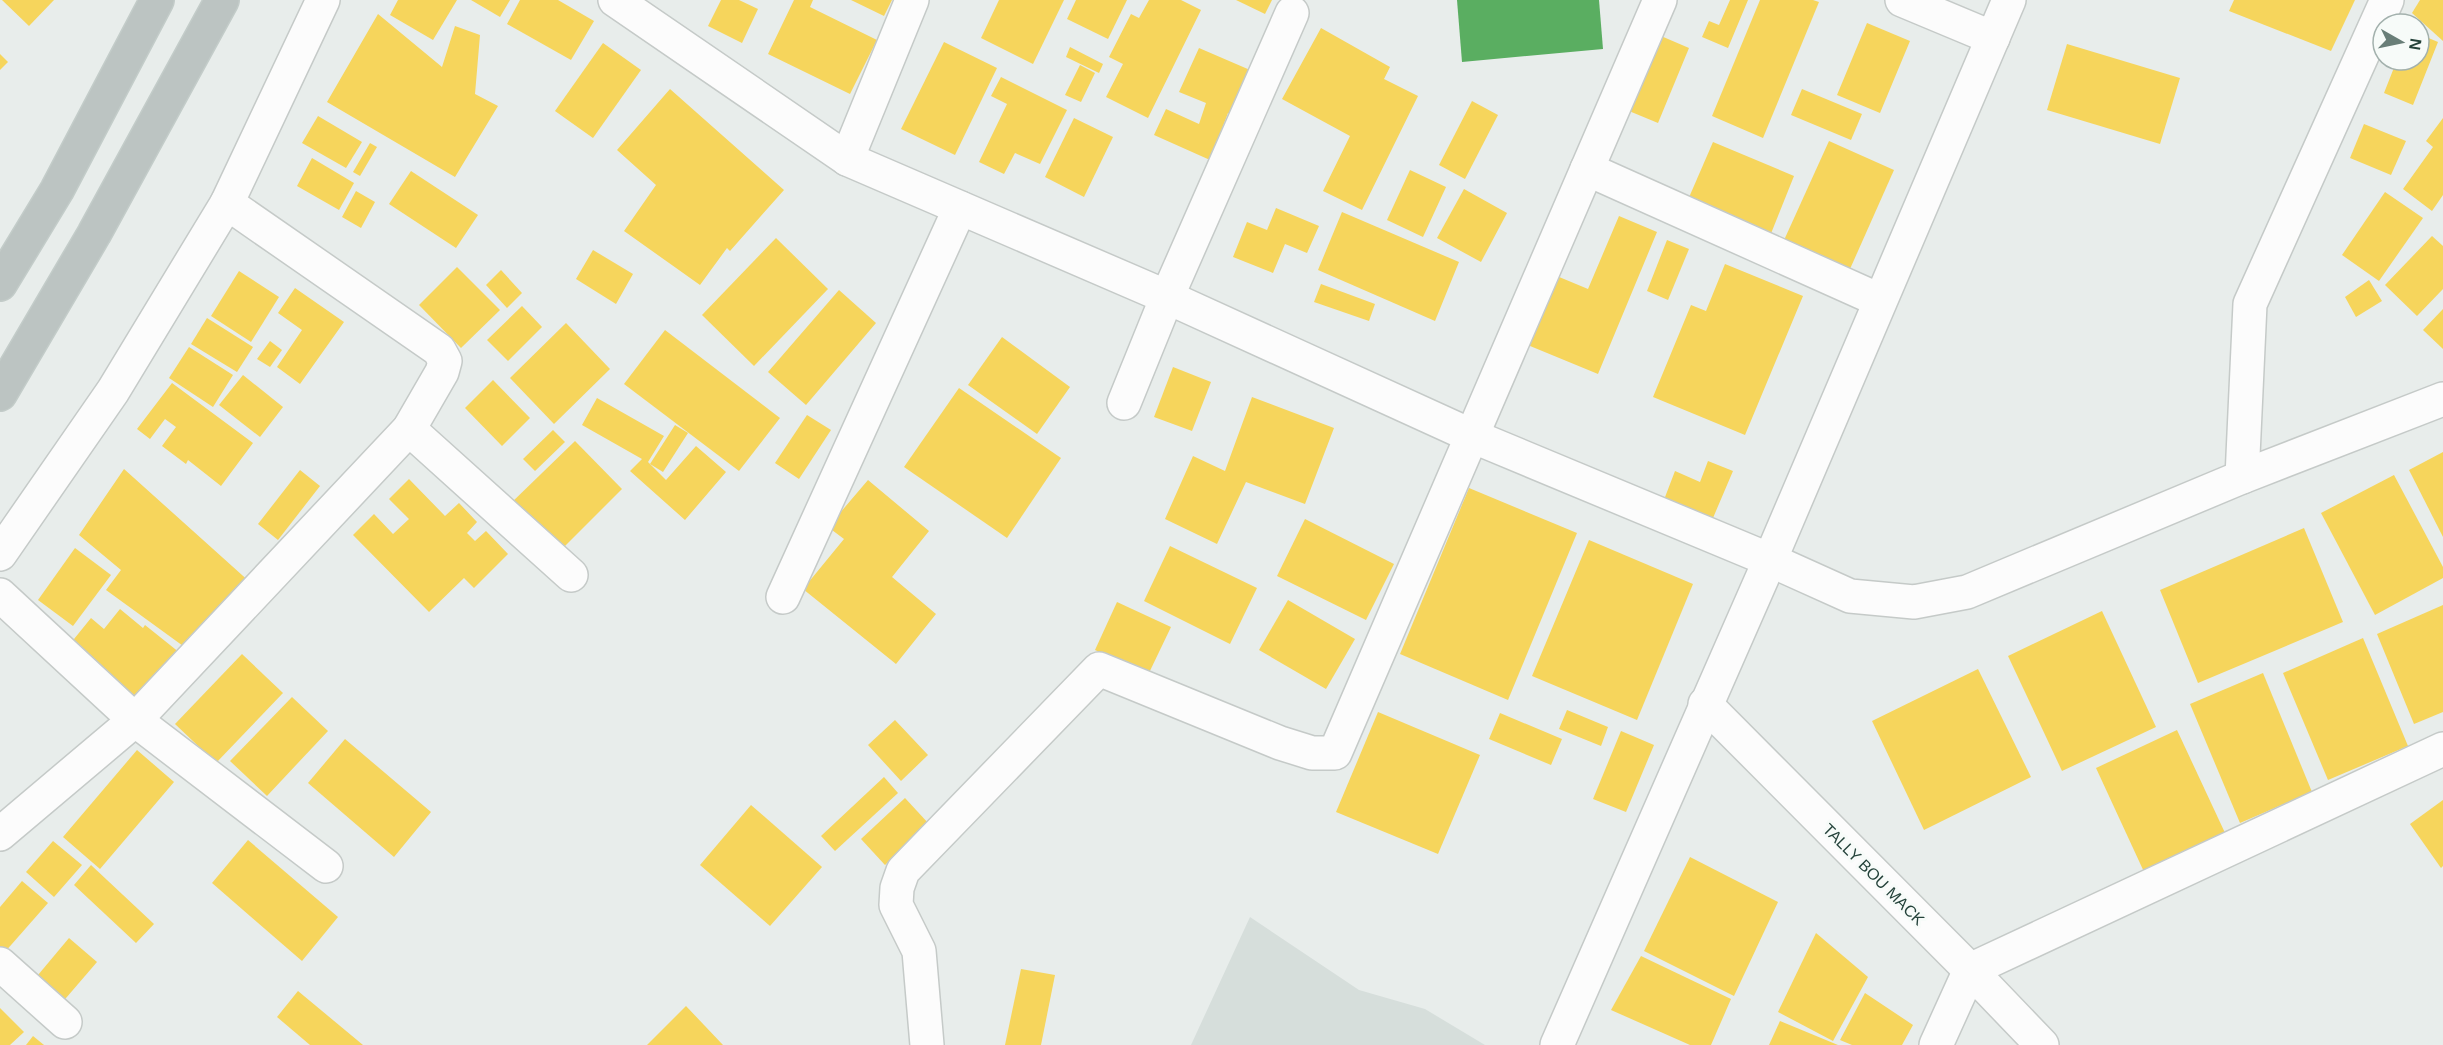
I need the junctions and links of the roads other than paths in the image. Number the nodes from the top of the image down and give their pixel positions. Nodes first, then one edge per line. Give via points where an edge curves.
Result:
1 (157, 0) edge
2 (222, 0) edge
3 (323, 0) edge
4 (615, 0) edge
5 (912, 0) edge
6 (1660, 0) edge
7 (1902, 0) edge
8 (2009, 0) edge
9 (2387, 0) edge
10 (1292, 13) dead end
11 (1993, 38) junction
12 (847, 159) junction
13 (1587, 169) junction
14 (227, 203) junction
15 (960, 208) junction
16 (0, 284) edge
17 (1167, 297) junction
18 (1879, 300) junction
19 (0, 394) edge
20 (2443, 399) edge
21 (1124, 404) dead end
22 (409, 429) junction
23 (1472, 436) junction
24 (2242, 477) junction
25 (0, 554) edge
26 (1770, 560) junction
27 (571, 575) dead end
28 (0, 595) edge
29 (783, 597) dead end
30 (1705, 704) junction
31 (135, 720) junction
32 (2443, 749) edge
33 (0, 834) edge
34 (326, 866) dead end
35 (0, 964) edge
36 (1970, 970) junction
37 (65, 1022) dead end
38 (927, 1045) edge
39 (1557, 1045) edge
40 (1936, 1045) edge
41 (2042, 1045) edge

1 - 16 highway via 57,190
2 - 19 highway via 94,234
3 - 14 street
4 - 12 street
5 - 12 street
6 - 13 street
7 - 11 street
8 - 11 street
9 - 24 street via 2250,304
10 - 17 street
11 - 18 street
12 - 15 street
13 - 18 street
13 - 23 street
14 - 22 street via 439,350 445,361 442,372
14 - 25 street via 113,391
15 - 17 street
15 - 29 street
17 - 21 street
17 - 23 street
18 - 26 street
20 - 24 street
22 - 27 street
22 - 31 street
23 - 26 street
23 - 38 street via 1335,753 1312,753 1280,743 1099,669 903,871 896,905 919,951
24 - 26 street via 1967,592 1914,602 1850,596
26 - 30 street
28 - 31 street
30 - 36 street, TALLY BOU MACK
30 - 39 street
31 - 33 street
31 - 34 street
32 - 36 street
35 - 37 street
36 - 40 street
36 - 41 street, TALLY BOU MACK

